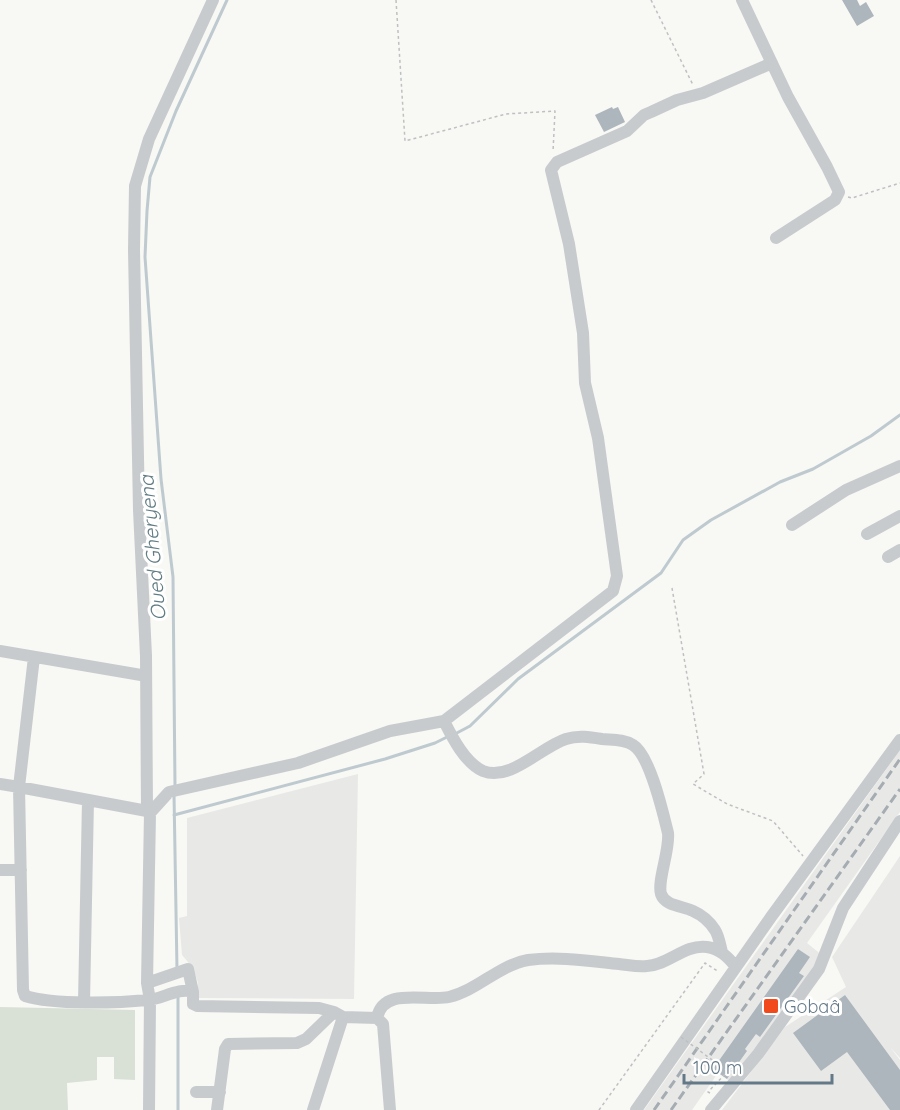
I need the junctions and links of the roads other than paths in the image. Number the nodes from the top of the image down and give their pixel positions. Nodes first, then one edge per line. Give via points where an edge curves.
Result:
1 (213, 0) edge
2 (742, 0) edge
3 (772, 63) junction
4 (776, 238) dead end
5 (900, 466) edge
6 (900, 516) edge
7 (792, 525) dead end
8 (867, 534) dead end
9 (900, 550) edge
10 (888, 557) dead end
11 (0, 651) edge
12 (34, 657) junction
13 (141, 675) dead end
14 (444, 721) junction
15 (900, 740) edge
16 (0, 784) edge
17 (20, 787) junction
18 (88, 800) junction
19 (148, 812) junction
20 (900, 821) edge
21 (0, 870) edge
22 (21, 870) junction
23 (722, 952) junction
24 (736, 967) junction
25 (147, 983) junction
26 (189, 991) junction
27 (150, 1000) junction
28 (84, 1002) junction
29 (339, 1015) junction
30 (377, 1018) junction
31 (196, 1092) dead end
32 (220, 1092) junction
33 (149, 1110) edge
34 (218, 1110) edge
35 (313, 1110) edge
36 (390, 1110) edge
37 (636, 1110) edge
38 (711, 1110) edge

1 - 19 street via 149,139 135,186
2 - 3 street
3 - 4 street via 839,195
3 - 14 street via 644,115 627,131 553,165 552,177 569,244 583,333 585,383 597,438 617,584 606,598
5 - 7 street via 846,490
6 - 8 street
9 - 10 street
11 - 12 street
12 - 13 street
12 - 17 street
14 - 19 street via 390,731 298,763 169,792
14 - 23 street via 474,765 494,773 512,769 572,738 588,736 636,747 646,760 668,833 661,893 668,902 693,910 705,919 716,932
15 - 24 street
16 - 17 street
17 - 18 street
17 - 22 street
18 - 19 street
18 - 28 street
19 - 25 street
20 - 38 street via 843,908 819,969 758,1054
21 - 22 street
22 - 28 street via 23,990 26,996
23 - 24 street
23 - 30 street via 691,948 662,963 644,967 527,960 457,995 388,1001
24 - 37 street
25 - 26 street via 188,969
25 - 27 street
26 - 27 street
26 - 29 street via 197,1006 319,1008
27 - 28 street
27 - 33 street
29 - 30 street
29 - 32 street via 297,1043 228,1044
29 - 35 street
30 - 36 street via 384,1028
31 - 32 street
32 - 34 street

